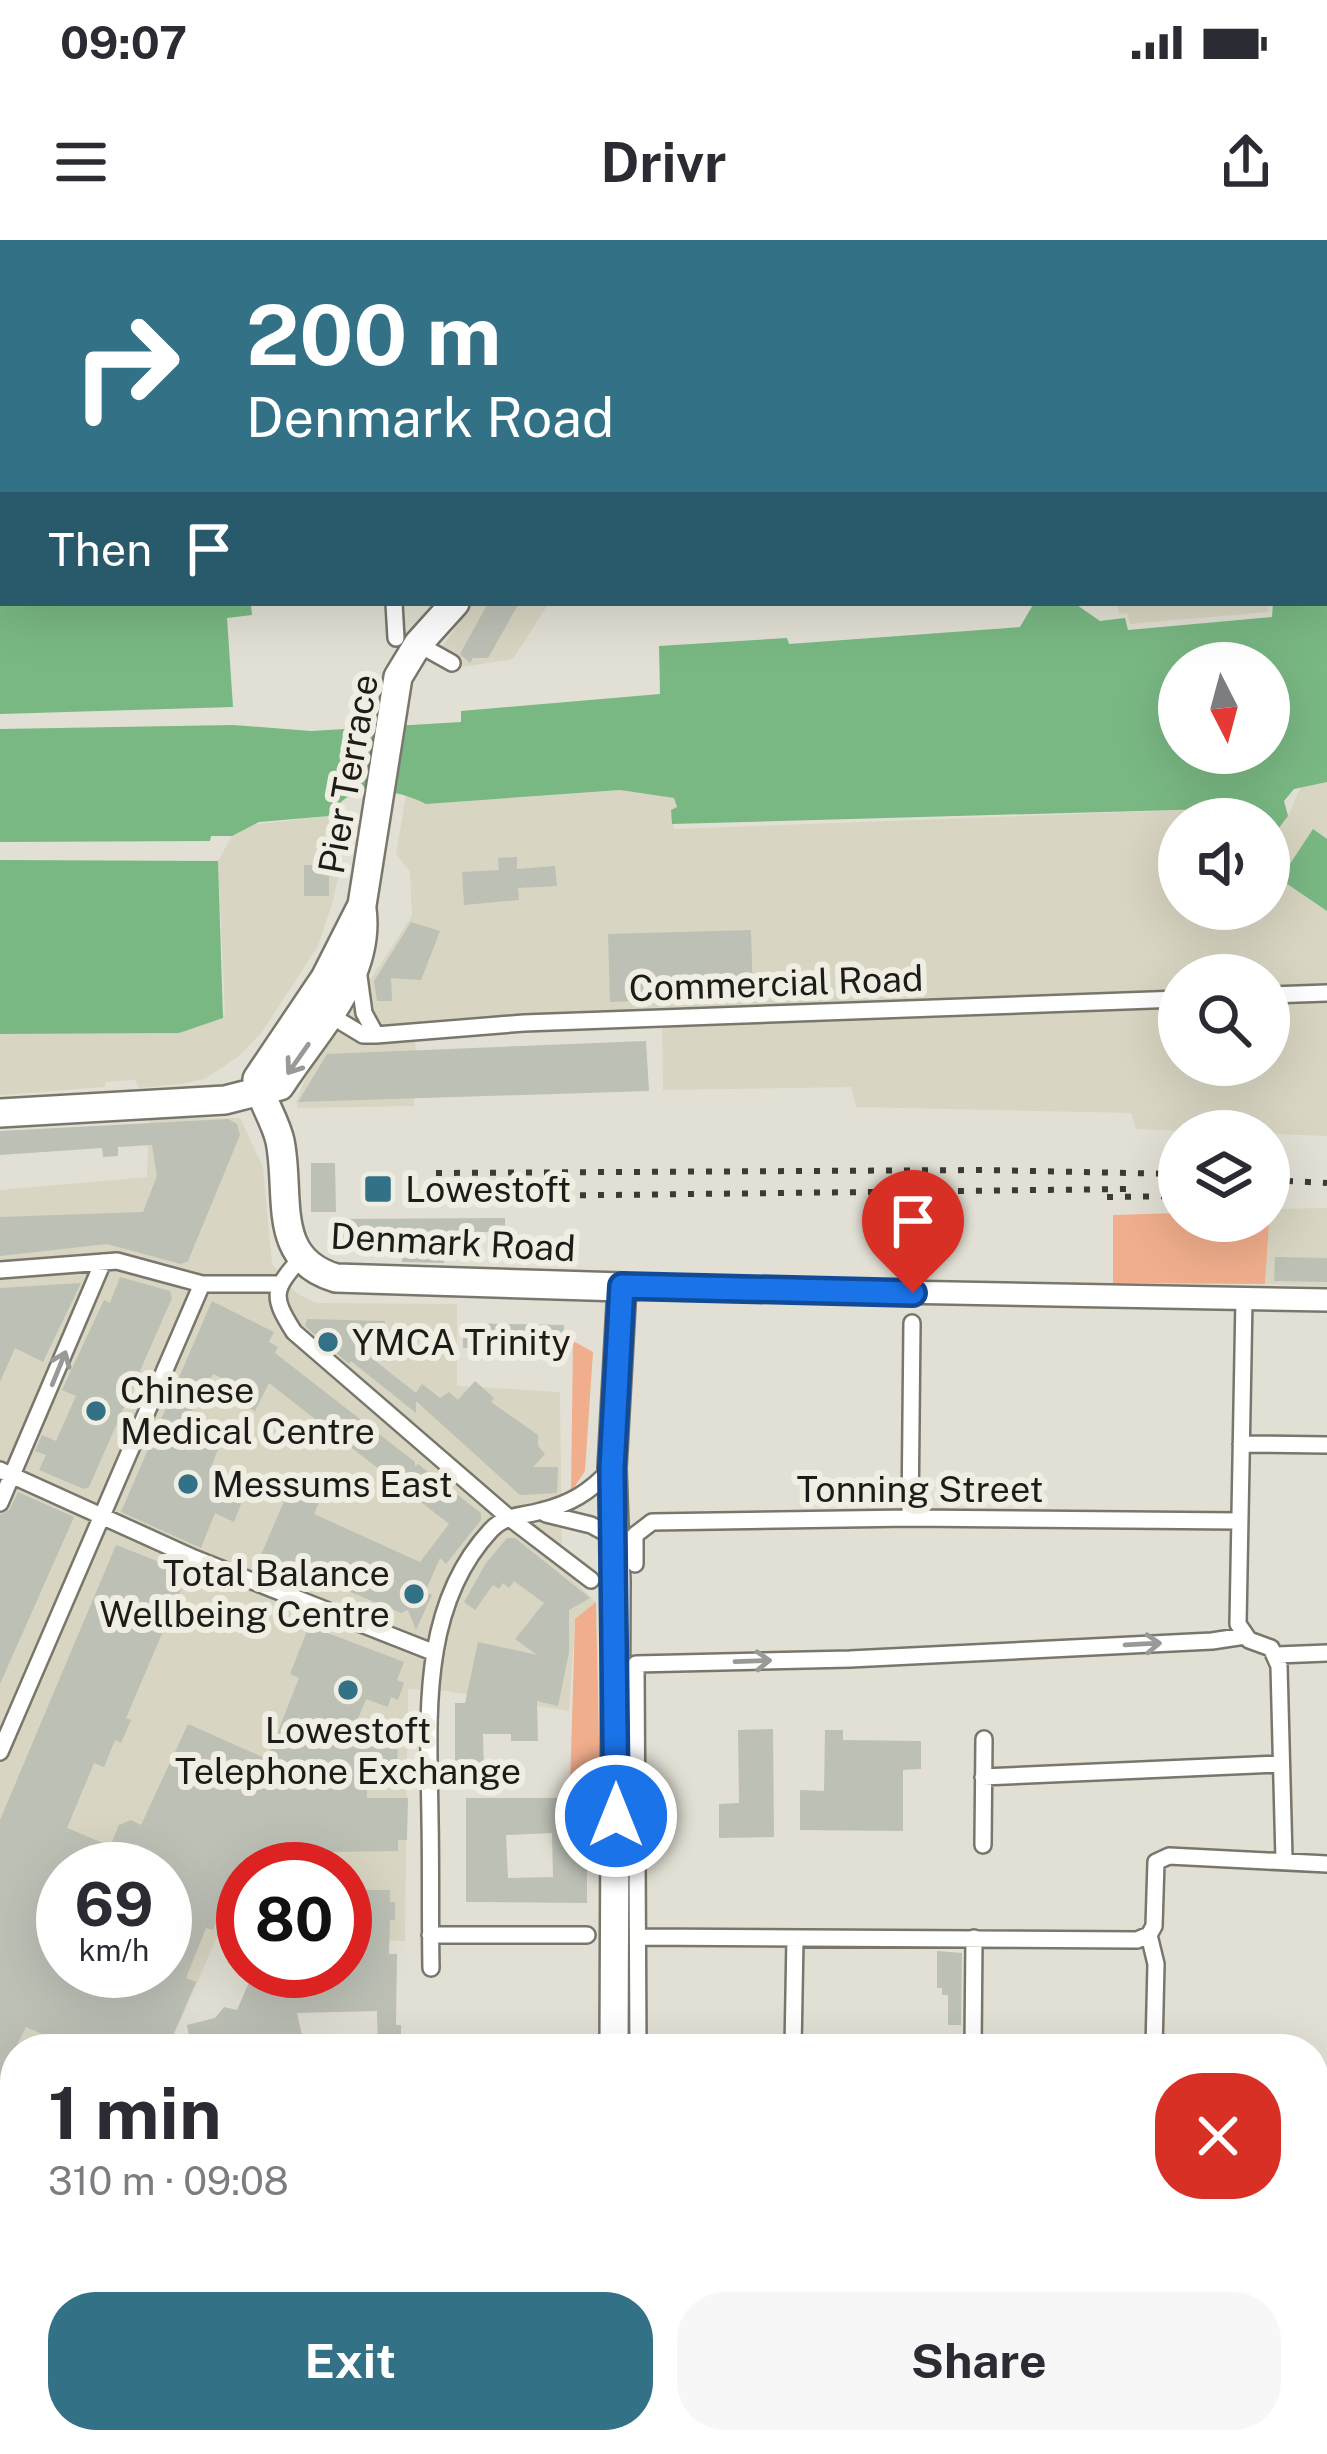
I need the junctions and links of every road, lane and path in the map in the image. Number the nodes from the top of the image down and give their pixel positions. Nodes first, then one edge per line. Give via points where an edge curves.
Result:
1 (395, 606) edge
2 (451, 606) edge
3 (407, 641) junction
4 (452, 664) dead end
5 (362, 905) junction
6 (358, 968) junction
7 (1327, 993) edge
8 (1290, 994) edge
9 (1158, 1000) edge
10 (319, 1008) junction
11 (376, 1035) junction
12 (260, 1094) junction
13 (0, 1113) edge
14 (300, 1259) junction
15 (103, 1262) junction
16 (0, 1270) edge
17 (202, 1284) junction
18 (278, 1284) junction
19 (622, 1286) junction
20 (1244, 1299) junction
21 (1327, 1300) edge
22 (912, 1323) dead end
23 (1241, 1444) junction
24 (1327, 1445) edge
25 (612, 1468) junction
26 (7, 1472) edge
27 (0, 1503) edge
28 (537, 1513) junction
29 (102, 1516) junction
30 (507, 1516) junction
31 (910, 1517) junction
32 (1238, 1521) junction
33 (615, 1538) junction
34 (635, 1564) dead end
35 (590, 1580) dead end
36 (1245, 1636) junction
37 (435, 1653) junction
38 (1327, 1653) edge
39 (1277, 1655) junction
40 (984, 1739) dead end
41 (0, 1752) edge
42 (1280, 1764) junction
43 (983, 1777) junction
44 (983, 1845) dead end
45 (1284, 1859) junction
46 (1327, 1864) edge
47 (430, 1935) junction
48 (587, 1935) dead end
49 (1149, 1935) junction
50 (638, 1936) junction
51 (795, 1938) junction
52 (974, 1938) junction
53 (431, 1968) dead end
54 (614, 2034) edge
55 (638, 2034) edge
56 (793, 2034) edge
57 (973, 2034) edge
58 (1154, 2034) edge

1 - 3 street
2 - 3 highway, Pier Terrace
3 - 4 street
3 - 5 highway, Pier Terrace
5 - 6 highway
5 - 10 highway via 325,978
6 - 10 highway
6 - 11 street
7 - 8 street
9 - 11 street, Commercial Road
10 - 11 street, Commercial Road
10 - 12 highway via 257,1079
12 - 13 highway
12 - 14 highway via 277,1130
14 - 18 street
14 - 19 highway, Denmark Road via 336,1279
15 - 16 street
15 - 17 street
26 -> 15 street
17 - 18 street
17 - 29 street
18 - 30 street via 294,1332
19 - 20 street, Denmark Road
19 - 25 highway
20 - 21 street, Denmark Road
20 - 23 street
22 - 31 street
23 - 24 street
23 - 32 street
25 - 28 street via 591,1490
25 - 33 highway
26 - 27 street
26 - 29 street
28 - 30 street
28 - 33 street
29 - 37 street
29 - 41 street
30 - 35 street
30 - 37 street via 450,1593
31 - 32 street, Tonning Street
31 - 34 street, Tonning Street via 652,1522 635,1535
32 - 36 street via 1238,1624
33 - 54 highway
36 - 39 street
50 -> 36 street via 636,1664
37 - 47 street
38 - 39 street
39 - 42 street
40 - 43 street
42 - 43 street
42 - 45 street
43 - 44 street
45 - 46 street
45 - 49 street via 1160,1858
47 - 48 street
47 - 53 street
49 - 52 street
49 - 58 street
50 - 51 street
50 - 55 street
51 - 52 street
51 - 56 street
52 - 57 street

